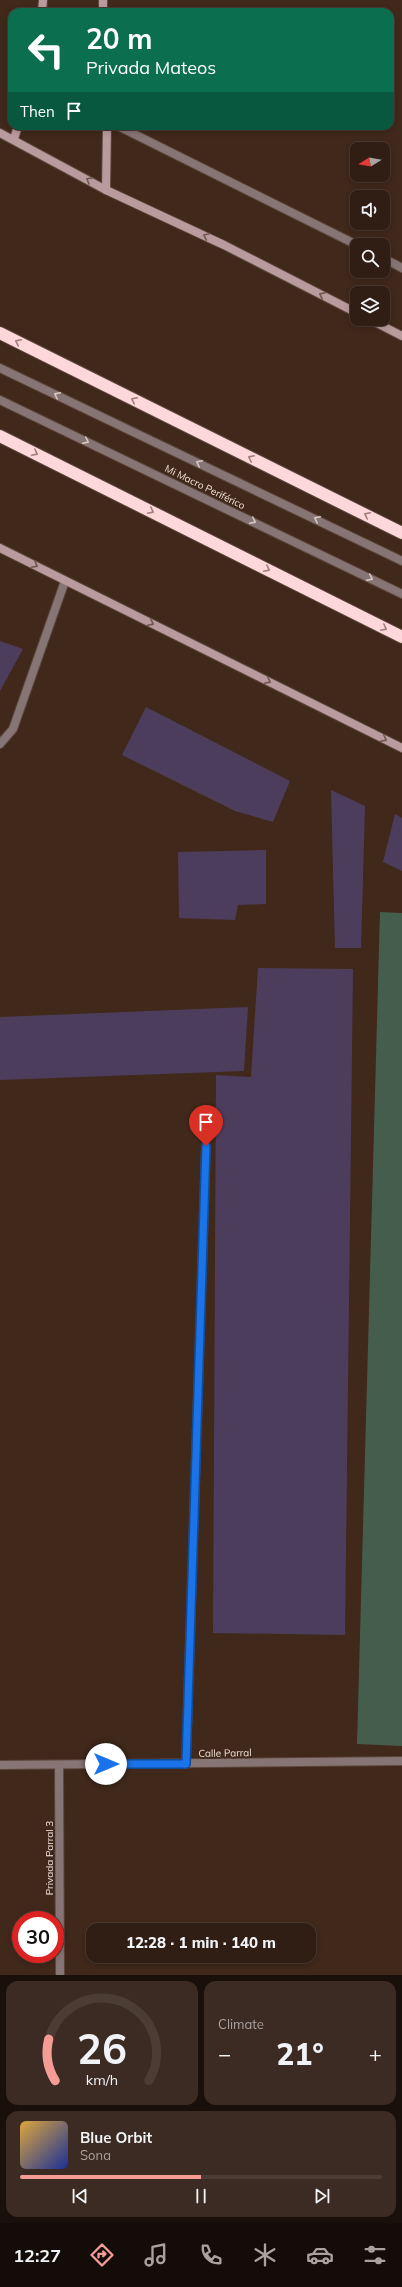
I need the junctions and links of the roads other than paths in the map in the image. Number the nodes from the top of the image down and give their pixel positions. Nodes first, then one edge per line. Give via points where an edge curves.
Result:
1 (17, 130) edge
2 (107, 130) edge
3 (126, 130) edge
4 (0, 133) edge
5 (14, 139) junction
6 (106, 190) junction
7 (350, 242) edge
8 (390, 262) edge
9 (402, 268) edge
10 (350, 309) edge
11 (382, 326) edge
12 (0, 334) edge
13 (402, 336) edge
14 (0, 368) edge
15 (0, 400) edge
16 (0, 436) edge
17 (402, 533) edge
18 (0, 548) edge
19 (402, 561) edge
20 (65, 581) junction
21 (402, 594) edge
22 (402, 637) edge
23 (0, 744) edge
24 (402, 748) edge
25 (206, 1146) dead end
26 (402, 1761) edge
27 (186, 1764) junction
28 (58, 1765) junction
29 (0, 1766) edge
30 (60, 1975) edge

1 - 5 main road
2 - 6 main road
3 - 7 street
4 - 5 main road
6 -> 5 main road
10 -> 6 main road via 224,245
8 - 9 street
11 - 13 main road
17 -> 12 highway
19 -> 14 street, Mi Macro Periférico
15 -> 21 street, Mi Macro Periférico
16 -> 22 highway
18 -> 20 main road
20 - 23 street via 13,729
20 -> 24 main road
25 - 27 street
26 - 27 street, Calle Parral
27 - 28 street, Calle Parral
28 - 29 street, Calle Parral
28 - 30 street, Privada Parral 3

